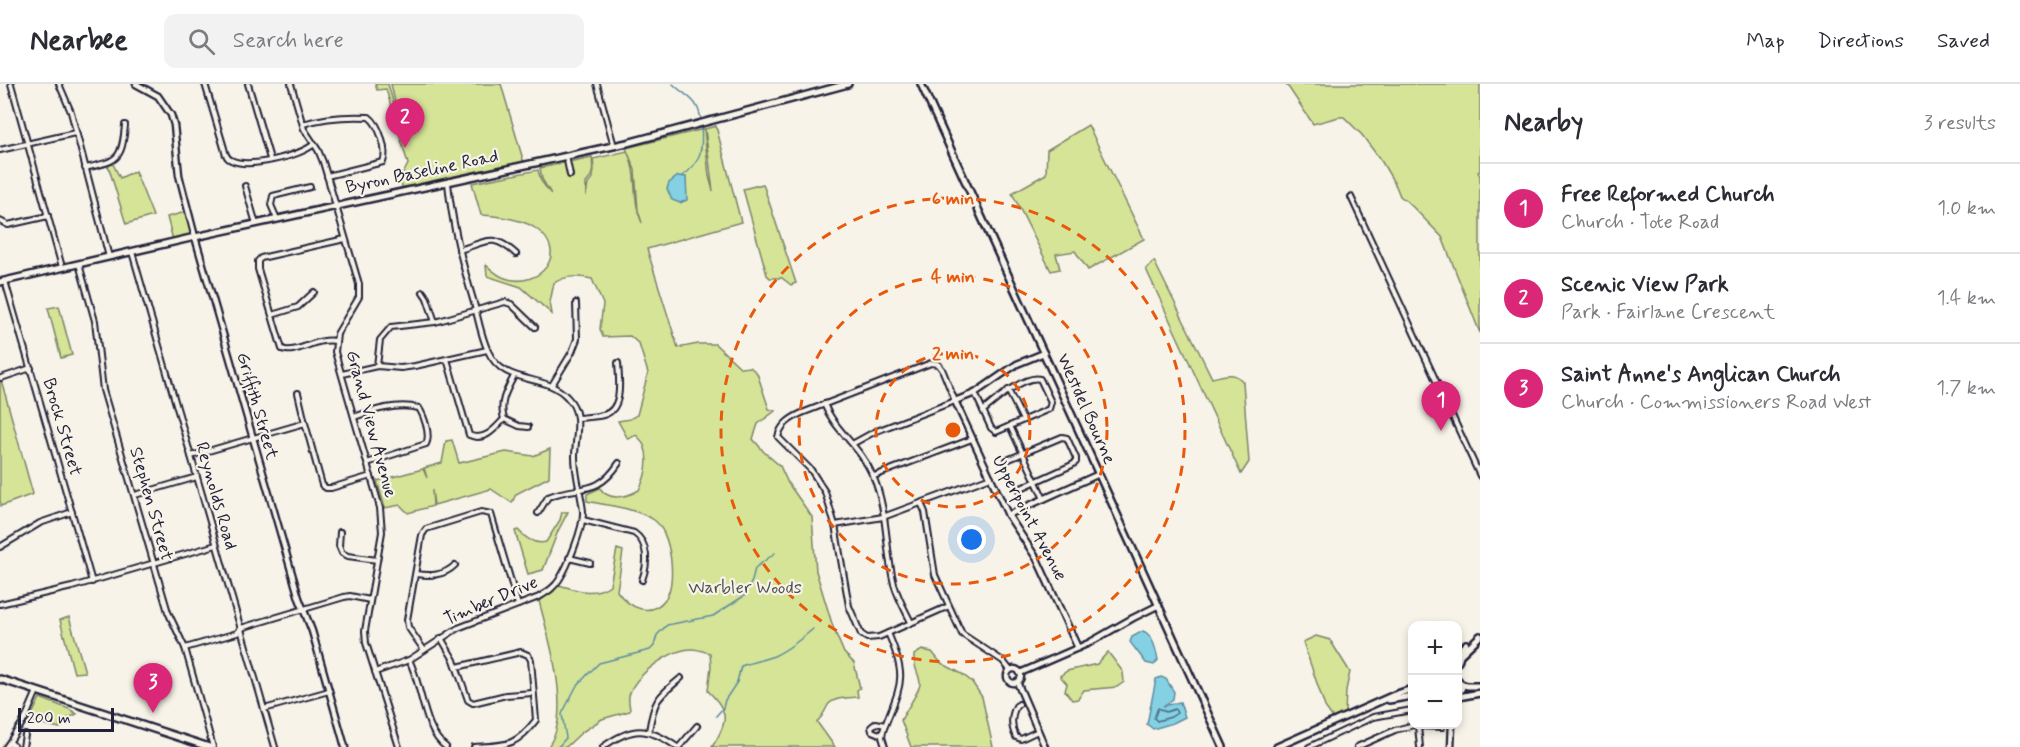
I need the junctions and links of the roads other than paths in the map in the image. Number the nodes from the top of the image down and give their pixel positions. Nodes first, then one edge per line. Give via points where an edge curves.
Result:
1 (11, 84) edge
2 (59, 84) edge
3 (205, 84) edge
4 (248, 84) edge
5 (291, 84) edge
6 (597, 84) edge
7 (848, 84) edge
8 (921, 84) edge
9 (140, 85) edge
10 (303, 124) junction
11 (125, 125) dead end
12 (75, 133) junction
13 (28, 144) junction
14 (314, 144) junction
15 (614, 146) junction
16 (0, 150) edge
17 (566, 156) junction
18 (270, 159) junction
19 (85, 168) junction
20 (327, 176) junction
21 (570, 176) dead end
22 (448, 183) junction
23 (245, 186) dead end
24 (310, 187) dead end
25 (1351, 197) dead end
26 (336, 207) junction
27 (48, 216) junction
28 (277, 220) junction
29 (0, 221) edge
30 (256, 224) junction
31 (195, 237) junction
32 (345, 238) junction
33 (459, 250) junction
34 (132, 252) junction
35 (516, 254) dead end
36 (109, 257) junction
37 (79, 264) junction
38 (62, 267) junction
39 (2, 281) edge
40 (314, 292) dead end
41 (423, 292) dead end
42 (576, 303) dead end
43 (476, 310) junction
44 (272, 315) junction
45 (435, 322) junction
46 (535, 327) dead end
47 (336, 341) junction
48 (487, 350) junction
49 (1044, 353) junction
50 (447, 359) junction
51 (618, 363) dead end
52 (377, 366) junction
53 (31, 368) junction
54 (342, 374) junction
55 (514, 376) junction
56 (1, 378) edge
57 (552, 385) junction
58 (1008, 390) junction
59 (298, 393) dead end
60 (975, 393) junction
61 (955, 401) junction
62 (824, 404) junction
63 (983, 411) junction
64 (354, 417) junction
65 (578, 418) junction
66 (504, 419) junction
67 (1023, 420) junction
68 (305, 423) junction
69 (1010, 426) junction
70 (528, 427) dead end
71 (253, 438) junction
72 (972, 439) junction
73 (854, 443) junction
74 (1023, 453) junction
75 (191, 456) junction
76 (1007, 460) dead end
77 (619, 462) dead end
78 (367, 463) junction
79 (1099, 474) junction
80 (371, 476) junction
81 (1480, 476) edge
82 (197, 477) junction
83 (874, 477) junction
84 (991, 477) junction
85 (1036, 481) junction
86 (1019, 489) dead end
87 (580, 491) junction
88 (135, 495) junction
89 (1044, 499) junction
90 (921, 503) junction
91 (72, 512) junction
92 (538, 513) dead end
93 (1008, 515) junction
94 (884, 516) junction
95 (583, 519) junction
96 (835, 525) junction
97 (340, 532) dead end
98 (216, 545) junction
99 (0, 547) edge
100 (569, 558) junction
101 (377, 560) junction
102 (590, 563) dead end
103 (155, 564) junction
104 (455, 564) dead end
105 (416, 574) junction
106 (642, 580) dead end
107 (92, 582) junction
108 (370, 600) junction
109 (0, 604) edge
110 (518, 605) junction
111 (1159, 605) junction
112 (949, 606) junction
113 (304, 609) junction
114 (911, 622) junction
115 (241, 628) junction
116 (888, 633) junction
117 (1480, 635) edge
118 (441, 638) junction
119 (185, 648) junction
120 (1078, 648) junction
121 (1462, 649) edge
122 (423, 650) junction
123 (1462, 653) edge
124 (409, 660) junction
125 (457, 667) junction
126 (1010, 670) junction
127 (375, 672) junction
128 (1020, 673) junction
129 (681, 678) dead end
130 (0, 679) edge
131 (1017, 682) junction
132 (1462, 683) edge
133 (1480, 686) edge
134 (37, 691) junction
135 (329, 691) junction
136 (1408, 691) edge
137 (533, 693) junction
138 (1480, 693) edge
139 (1462, 695) edge
140 (1408, 697) edge
141 (1379, 702) junction
142 (1019, 704) dead end
143 (264, 709) junction
144 (1408, 711) edge
145 (885, 725) junction
146 (697, 726) dead end
147 (1408, 727) edge
148 (1418, 729) edge
149 (1452, 729) edge
150 (649, 731) junction
151 (1038, 731) junction
152 (25, 735) dead end
153 (882, 735) junction
154 (10, 742) junction
155 (6, 747) edge
156 (15, 747) edge
157 (23, 747) edge
158 (211, 747) edge
159 (275, 747) edge
160 (345, 747) edge
161 (399, 747) edge
162 (447, 747) edge
163 (474, 747) edge
164 (603, 747) edge
165 (678, 747) edge
166 (885, 747) edge
167 (1045, 747) edge
168 (1223, 747) edge
169 (1277, 747) edge
170 (1310, 747) edge
171 (1357, 747) edge
172 (1420, 747) edge
173 (1451, 747) edge

1 - 13 street
2 - 12 street
3 - 18 street via 227,158 238,162
4 - 18 street
5 - 10 street, Grand View Avenue
6 - 15 street
7 - 15 main road, Byron Baseline Road
8 - 49 main road, Westdel Bourne
9 - 31 street, Griffith Street via 158,96 171,115 179,174
10 - 14 street, Grand View Avenue
10 - 20 street via 327,118 369,117 376,124 383,162
11 - 19 street via 119,154 113,161
12 - 13 street
12 - 19 street
13 - 16 street
13 - 27 street
14 - 18 street via 300,153
14 - 20 street, Grand View Avenue
15 - 17 main road, Byron Baseline Road
17 - 21 street
17 - 22 main road, Byron Baseline Road
19 - 36 street
20 - 26 street, Grand View Avenue
22 - 26 main road, Byron Baseline Road
22 - 33 street
23 - 30 street
24 - 28 street via 273,196 271,205
25 - 81 street
26 - 28 main road, Byron Baseline Road
26 - 32 street, Grand View Avenue
27 - 29 street via 8,225
27 - 38 street
28 - 30 main road, Byron Baseline Road
30 - 31 main road, Byron Baseline Road
31 - 34 main road, Byron Baseline Road
31 - 71 street, Griffith Street
32 - 44 street via 258,261
32 - 47 street, Grand View Avenue via 359,291
33 - 35 street via 499,240
33 - 43 street
34 - 36 main road, Byron Baseline Road
34 - 75 street, Reynolds Road
36 - 37 main road, Byron Baseline Road
37 - 38 main road, Byron Baseline Road
37 - 88 street, Stephen Street via 95,321 104,390
38 - 39 main road, Byron Baseline Road
39 - 53 street, Brock Street
40 - 44 street via 298,307
41 - 45 street
42 - 57 street via 577,339
43 - 45 street
43 - 46 street via 505,302
43 - 48 street
44 - 47 street via 282,349 286,351 316,341
45 - 52 street via 391,327 380,340
47 - 54 street, Grand View Avenue
48 - 50 street
48 - 55 street
49 - 60 street via 1017,364
49 - 79 main road, Westdel Bourne
50 - 52 street via 401,368
50 - 66 street via 469,435 479,437 493,432
51 - 65 street via 616,406 604,415
52 - 54 street
53 - 56 street
53 - 91 street, Brock Street
54 - 64 street, Grand View Avenue
55 - 57 street
55 - 66 street via 503,397
57 - 65 street via 567,396
58 - 63 street
58 - 67 street
58 - 67 street via 1040,379 1051,402 1049,409
59 - 68 street
60 - 61 street
60 - 63 street
61 - 62 street via 942,369 931,363
61 - 72 street, Upperpoint Avenue
61 - 73 street
62 - 73 street via 829,416
62 - 96 street via 790,419 778,436 811,470 825,492
63 - 69 street via 993,431
64 - 78 street, Grand View Avenue
64 - 78 street via 384,408 411,406 422,411 429,439 426,444
65 - 87 street, Timber Drive via 575,461
66 - 70 street
67 - 69 street
68 - 71 street
68 - 80 street via 322,485 331,488
69 - 74 street
71 - 75 street
71 - 113 street, Griffith Street
72 - 83 street
72 - 84 street, Upperpoint Avenue
73 - 83 street
74 - 76 street
74 - 85 street
74 - 85 street via 1058,437 1067,438 1076,462
75 - 82 street, Reynolds Road
77 - 87 street via 601,483
78 - 80 street, Grand View Avenue
79 - 89 street
79 - 111 main road, Westdel Bourne
80 - 101 street, Grand View Avenue via 382,522
82 - 88 street
82 - 98 street, Reynolds Road
83 - 94 street
84 - 90 street
84 - 93 street, Upperpoint Avenue
85 - 86 street
85 - 89 street
87 - 92 street via 551,495
87 - 95 street, Timber Drive
88 - 103 street, Stephen Street
89 - 93 street
90 - 94 street
90 - 112 street via 935,575
91 - 99 street via 40,523
91 - 107 street, Brock Street
93 - 120 street, Upperpoint Avenue via 1038,560
94 - 96 street
94 - 114 street via 894,583
95 - 100 street, Timber Drive
95 - 106 street via 640,537 646,558
96 - 116 street via 849,606 861,634 873,639
97 - 101 street via 342,553
98 - 103 street
98 - 115 street, Reynolds Road
100 - 102 street
100 - 110 street, Timber Drive via 550,591
101 - 108 street, Grand View Avenue
103 - 107 street
103 - 119 street, Stephen Street via 168,612
104 - 105 street via 441,573
105 - 110 street via 426,529 487,512 493,520
105 - 122 street via 407,620
107 - 109 street
108 - 113 street via 351,596
108 - 127 street, Grand View Avenue via 364,631
110 - 118 street, Timber Drive
111 - 120 street
111 - 168 main road, Westdel Bourne
112 - 114 street
112 - 126 street via 962,634
113 - 115 street
113 - 135 street, Griffith Street
114 - 116 street
115 - 119 street via 237,633
115 - 143 street, Reynolds Road
116 - 145 street via 899,658 901,679
117 - 121 main road
117 - 123 main road
118 - 122 street, Timber Drive
118 - 125 street
119 - 158 street, Stephen Street
120 - 128 street
122 - 124 street, Timber Drive
124 - 127 street, Timber Drive
124 - 162 street via 432,729
125 - 137 street via 465,695 473,703
125 - 137 street via 521,652 531,660
126 - 128 street
126 - 131 street via 1008,679
127 - 161 street, Grand View Avenue
128 - 131 street
129 - 150 street via 658,699
130 - 134 main road
131 - 151 street
132 - 133 main road
134 - 154 street
134 - 158 main road
135 - 143 street
135 - 160 street, Griffith Street
136 - 141 main road
137 - 163 street via 536,720 516,741
138 - 139 main road
140 - 141 main road
141 - 169 main road
142 - 151 street via 1013,712 1016,737 1021,739
143 - 159 street, Reynolds Road
144 - 170 street via 1372,717
145 - 153 street
145 - 153 street via 876,723 871,727
146 - 165 street
147 - 171 street
148 - 172 street
149 - 173 street
150 - 164 street via 629,731
150 - 165 street
151 - 167 street
152 - 157 street
153 - 166 street
154 - 155 street
154 - 156 street

